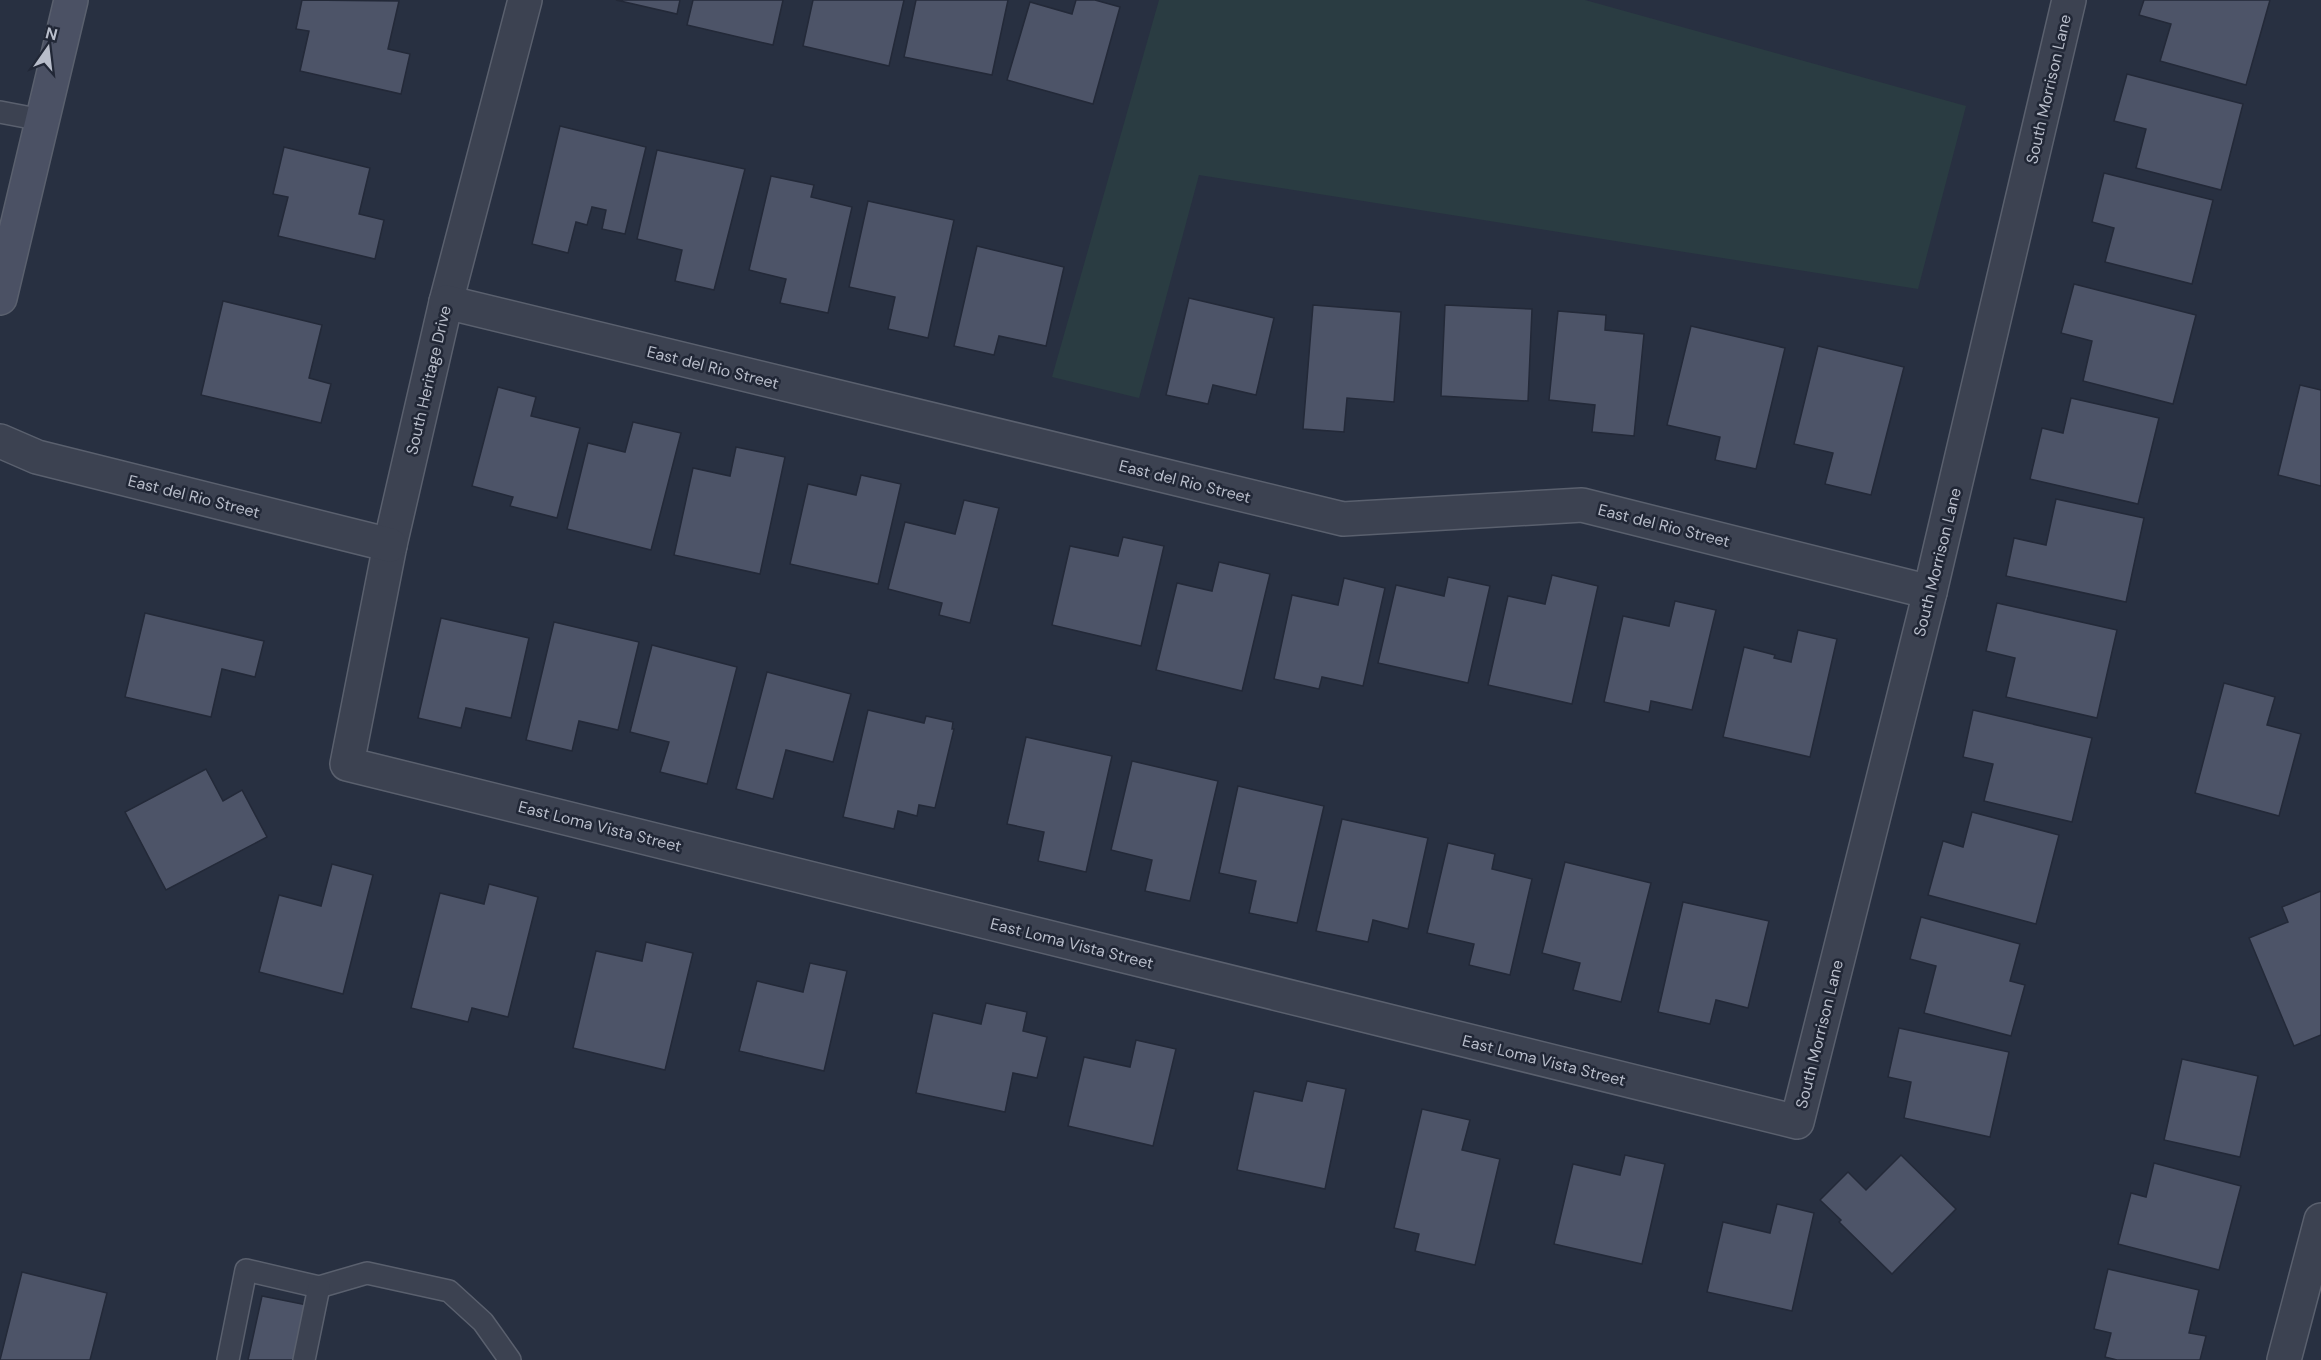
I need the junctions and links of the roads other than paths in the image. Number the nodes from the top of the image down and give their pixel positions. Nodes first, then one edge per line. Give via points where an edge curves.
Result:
1 (71, 0) edge
2 (525, 0) edge
3 (2069, 0) edge
4 (0, 112) edge
5 (42, 120) junction
6 (0, 298) edge
7 (446, 302) junction
8 (0, 441) edge
9 (390, 545) junction
10 (1930, 592) junction
11 (347, 764) joint
12 (1797, 1122) joint
13 (2321, 1220) edge
14 (319, 1287) junction
15 (228, 1360) edge
16 (304, 1360) edge
17 (510, 1360) edge
18 (2284, 1360) edge

1 - 5 main road
2 - 7 street, South Heritage Drive
3 - 10 street, South Morrison Lane
4 - 5 lane
5 - 6 main road
7 - 9 street, South Heritage Drive
7 - 10 street, East del Rio Street via 1343,519 1582,505
8 - 9 street, East del Rio Street via 37,457
9 - 11 street, South Heritage Drive
10 - 12 street, South Morrison Lane
11 - 12 street, East Loma Vista Street
13 - 18 street
14 - 15 lane via 246,1269
14 - 16 lane
14 - 17 lane via 367,1273 449,1291 483,1322

